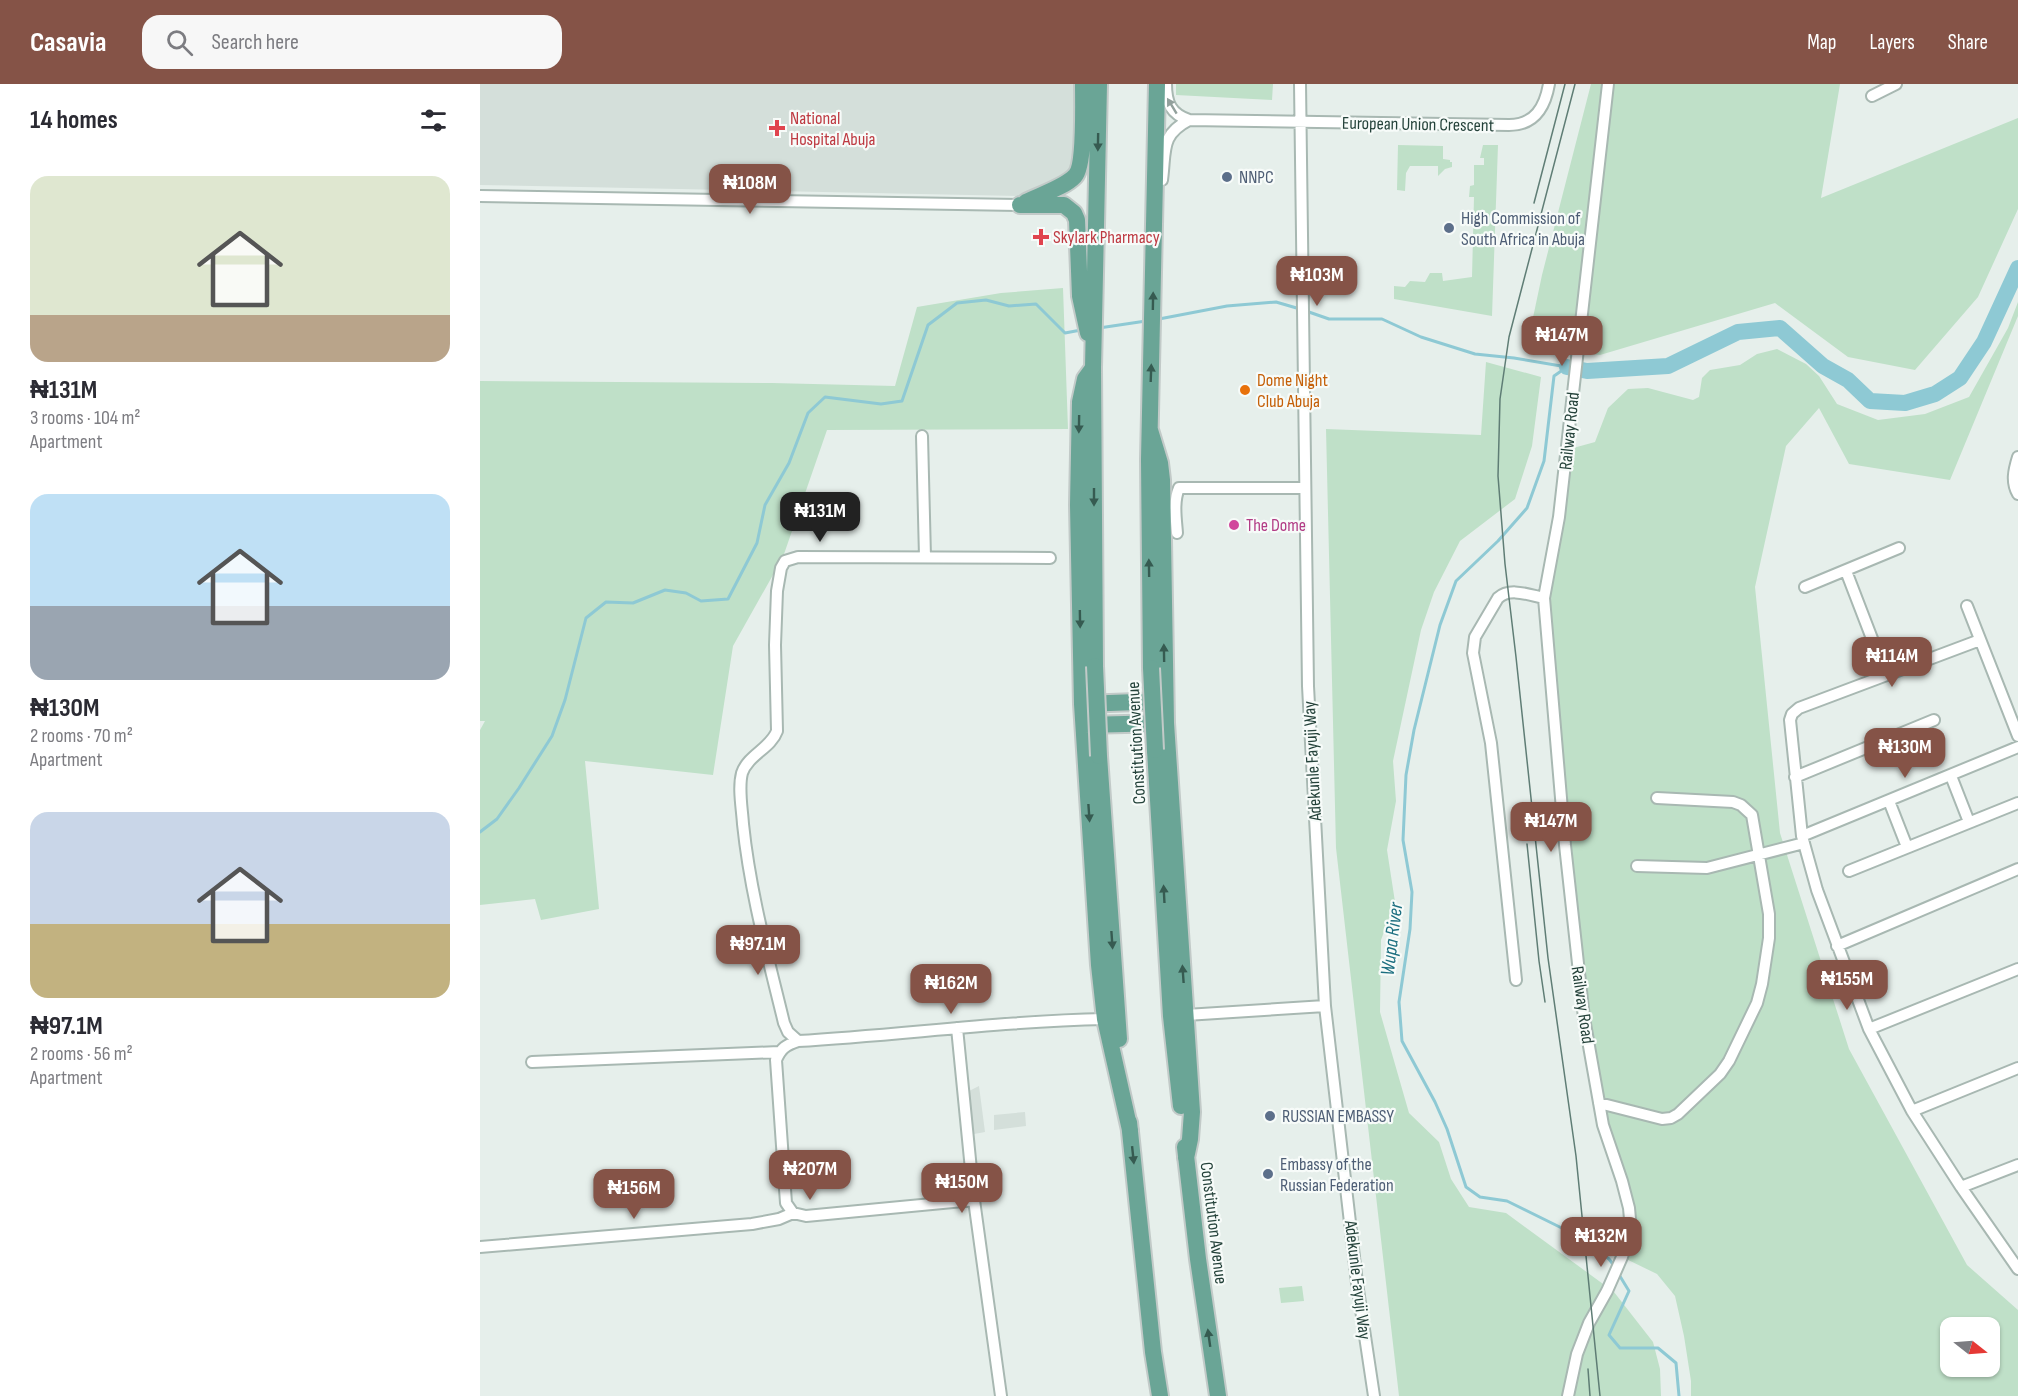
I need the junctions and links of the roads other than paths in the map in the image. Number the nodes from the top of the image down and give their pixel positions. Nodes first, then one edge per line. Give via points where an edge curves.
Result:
1 (1083, 84) edge
2 (1099, 84) edge
3 (1157, 84) edge
4 (1166, 84) edge
5 (1300, 84) edge
6 (1549, 84) edge
7 (1608, 84) edge
8 (1896, 84) edge
9 (1872, 96) dead end
10 (1189, 120) junction
11 (1300, 122) junction
12 (480, 196) edge
13 (1020, 205) junction
14 (1155, 214) junction
15 (1087, 253) junction
16 (1093, 361) junction
17 (1150, 430) junction
18 (922, 436) dead end
19 (2018, 457) edge
20 (1305, 488) junction
21 (2018, 494) edge
22 (1177, 533) dead end
23 (1899, 548) dead end
24 (925, 557) junction
25 (1050, 558) dead end
26 (1846, 571) junction
27 (1805, 587) dead end
28 (1544, 598) junction
29 (1967, 606) dead end
30 (1980, 640) junction
31 (1886, 675) junction
32 (1165, 701) junction
33 (1082, 704) junction
34 (1934, 720) dead end
35 (1166, 723) junction
36 (1083, 725) junction
37 (2018, 736) edge
38 (2018, 747) edge
39 (1951, 776) junction
40 (1795, 777) junction
41 (1657, 798) dead end
42 (1889, 801) junction
43 (2018, 803) edge
44 (1970, 822) junction
45 (1803, 839) junction
46 (1907, 848) junction
47 (1760, 855) junction
48 (1637, 866) dead end
49 (2018, 869) edge
50 (1848, 871) dead end
51 (1837, 946) junction
52 (2018, 969) edge
53 (1516, 980) dead end
54 (1325, 1006) junction
55 (1186, 1015) junction
56 (1106, 1018) junction
57 (957, 1028) junction
58 (1869, 1029) junction
59 (798, 1041) junction
60 (779, 1052) junction
61 (532, 1062) dead end
62 (2018, 1068) edge
63 (1599, 1103) junction
64 (1912, 1111) junction
65 (1130, 1130) junction
66 (1186, 1158) junction
67 (2018, 1165) edge
68 (1961, 1187) junction
69 (974, 1200) junction
70 (793, 1213) junction
71 (480, 1247) edge
72 (2016, 1264) edge
73 (1000, 1396) edge
74 (1160, 1396) edge
75 (1220, 1396) edge
76 (1374, 1396) edge
77 (1569, 1396) edge

1 - 13 main road via 1079,171 1070,181
2 -> 15 main road, Constitution Avenue
3 - 14 main road, Constitution Avenue
10 -> 4 street via 1179,117 1171,108
5 - 11 street
6 - 11 street, European Union Crescent via 1542,109 1517,125
7 - 28 street, Railway Road via 1559,517
8 - 9 street
10 - 11 street, European Union Crescent
10 - 14 street via 1166,140
11 - 20 street, Adekunle Fayuji Way
12 - 13 street
13 - 15 main road via 1068,207 1077,220
17 -> 14 main road, Constitution Avenue
15 - 16 main road, Constitution Avenue
16 -> 33 main road via 1080,402
16 -> 65 main road, Constitution Avenue, bridge via 1099,756 1117,1019
32 -> 17 main road via 1162,480
66 -> 17 main road, Constitution Avenue, bridge via 1171,1016 1155,750 1149,569
18 - 24 street
19 - 21 street via 2013,474
20 - 22 street via 1179,488
20 - 54 street, Adekunle Fayuji Way via 1308,686
23 - 26 street
24 - 25 street
24 - 59 street via 798,557 785,561 781,568 775,608 777,730 745,766 741,800 746,851 764,945 786,1028
26 - 27 street
26 - 31 street
28 - 53 street via 1502,594 1473,644 1491,743
28 - 63 street, Railway Road via 1566,856 1584,1018
29 - 30 street
30 - 31 street
30 - 37 street
31 - 40 street via 1792,714
32 - 33 main road
32 - 35 main road
33 - 36 main road
34 - 40 street
35 - 36 main road
55 -> 35 main road
36 -> 56 main road
38 - 39 street
39 - 42 street
39 - 44 street
40 - 45 street
41 - 47 street via 1741,805 1752,815
42 - 45 street
42 - 46 street
43 - 44 street
44 - 46 street
45 - 47 street
45 - 51 street
46 - 50 street
47 - 48 street via 1707,868
47 - 63 street via 1769,914 1766,961 1756,1003 1729,1061 1671,1118
49 - 51 street
51 - 58 street
52 - 58 street
54 - 55 street
54 - 76 street, Adekunle Fayuji Way
55 - 66 main road via 1192,1112
56 - 57 street
56 - 65 main road
57 - 59 street
57 - 69 street
58 - 64 street
59 - 60 street
60 - 61 street
60 - 70 street via 776,1060 786,1203
62 - 64 street
63 - 77 street, Railway Road via 1629,1208 1630,1231 1622,1257 1576,1354
64 - 68 street
65 -> 74 main road, Constitution Avenue
75 -> 66 main road, Constitution Avenue
67 - 68 street
68 - 72 street
69 - 70 street via 806,1216
69 - 73 street
70 - 71 street via 752,1224

